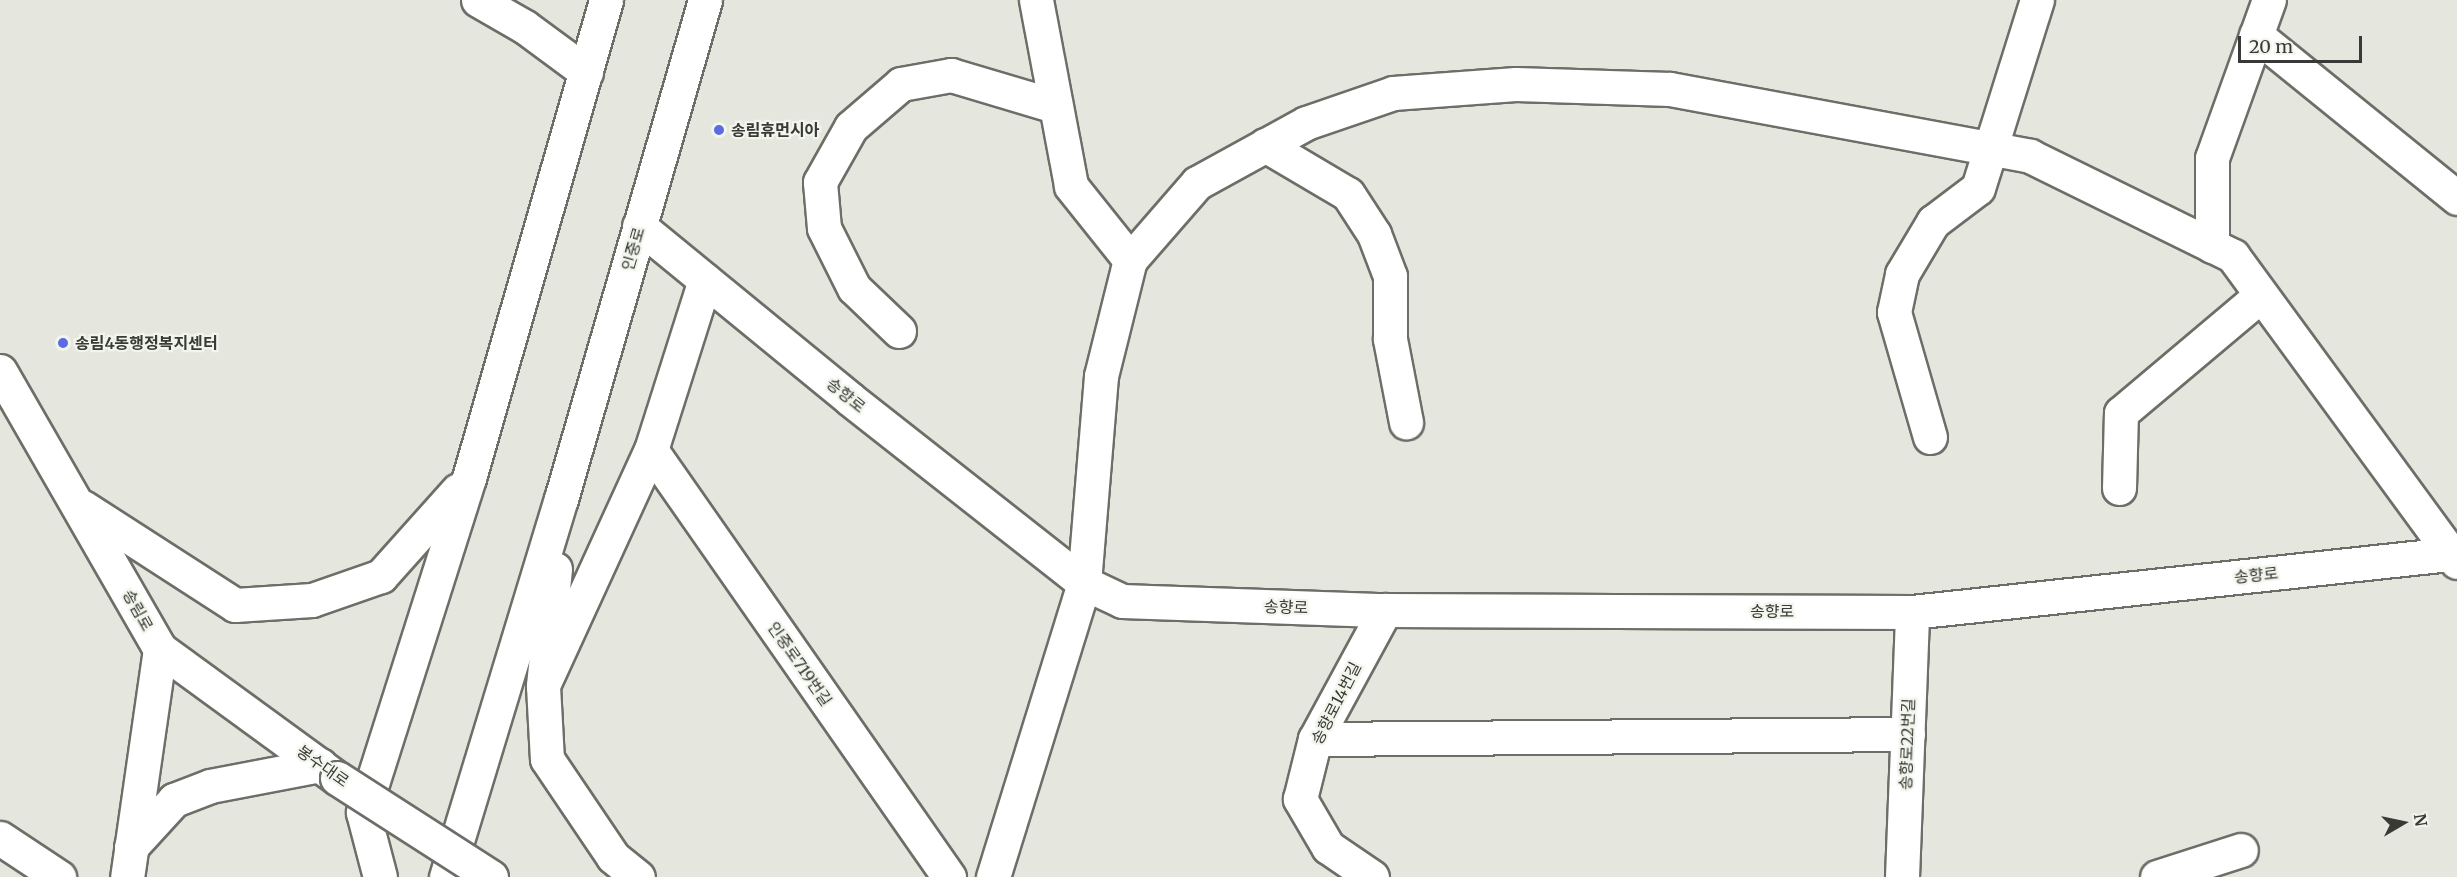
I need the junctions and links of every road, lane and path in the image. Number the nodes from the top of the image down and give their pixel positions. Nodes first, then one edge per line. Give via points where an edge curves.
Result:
1 (477, 0) edge
2 (606, 0) edge
3 (705, 0) edge
4 (1036, 0) edge
5 (2037, 0) edge
6 (2269, 0) edge
7 (2256, 35) junction
8 (586, 72) junction
9 (1055, 106) junction
10 (1265, 145) junction
11 (1989, 148) junction
12 (2457, 198) edge
13 (639, 226) junction
14 (2212, 246) junction
15 (1130, 260) junction
16 (705, 280) junction
17 (2261, 295) junction
18 (898, 331) dead end
19 (0, 371) edge
20 (1406, 422) dead end
21 (1930, 437) dead end
22 (651, 450) junction
23 (469, 478) junction
24 (2119, 488) dead end
25 (561, 499) junction
26 (80, 505) junction
27 (2453, 558) edge
28 (1084, 583) junction
29 (1385, 610) junction
30 (1912, 612) junction
31 (160, 648) junction
32 (543, 686) junction
33 (1908, 734) junction
34 (1316, 739) junction
35 (329, 771) junction
36 (0, 838) edge
37 (2241, 850) dead end
38 (129, 862) edge
39 (59, 877) edge
40 (380, 877) edge
41 (446, 877) edge
42 (491, 877) edge
43 (638, 877) edge
44 (949, 877) edge
45 (993, 877) edge
46 (1372, 877) edge
47 (1902, 877) edge
48 (2157, 877) edge

1 - 8 main road via 525,27
2 - 8 main road
3 - 13 main road, 인중로
4 - 9 main road
5 - 11 main road
6 - 7 main road
7 - 12 main road
7 - 14 main road via 2212,158
8 - 23 main road
9 - 15 main road via 1071,186
9 - 18 main road via 951,75 901,84 851,127 820,182 824,228 854,288
10 - 11 main road via 1306,123 1393,93 1516,84 1670,89
10 - 15 main road via 1197,183
10 - 20 main road via 1348,194 1374,234 1390,276 1390,339
11 - 14 main road via 2030,156
11 - 21 main road via 1978,188 1933,222 1902,274 1894,312
13 - 16 main road, 송향로
13 - 25 main road, 인중로
14 - 17 main road via 2233,256
15 - 28 main road via 1101,376
16 - 22 main road
16 - 28 main road, 송향로
17 - 24 main road via 2121,413
17 - 27 main road
19 - 26 main road, 송림로
22 - 32 main road
22 - 44 main road, 인중로719번길
23 - 26 main road via 381,576 312,600 235,605
23 - 40 main road via 363,812
25 - 32 main road
25 - 41 main road
26 - 31 main road, 송림로
27 - 30 main road, 송향로
28 - 29 main road, 송향로 via 1122,601
28 - 45 main road
29 - 30 main road, 송향로
29 - 34 main road, 송향로14번길
30 - 33 main road, 송향로22번길
31 - 35 main road, 봉수대로
31 - 38 main road, 송림로
32 - 43 main road via 546,759 613,858
33 - 34 main road
33 - 47 main road, 송향로22번길
34 - 46 main road, 송향로14번길 via 1300,799 1328,847
35 - 38 main road via 210,786 174,800
35 - 42 main road, 봉수대로, bridge
36 - 39 main road
37 - 48 main road

